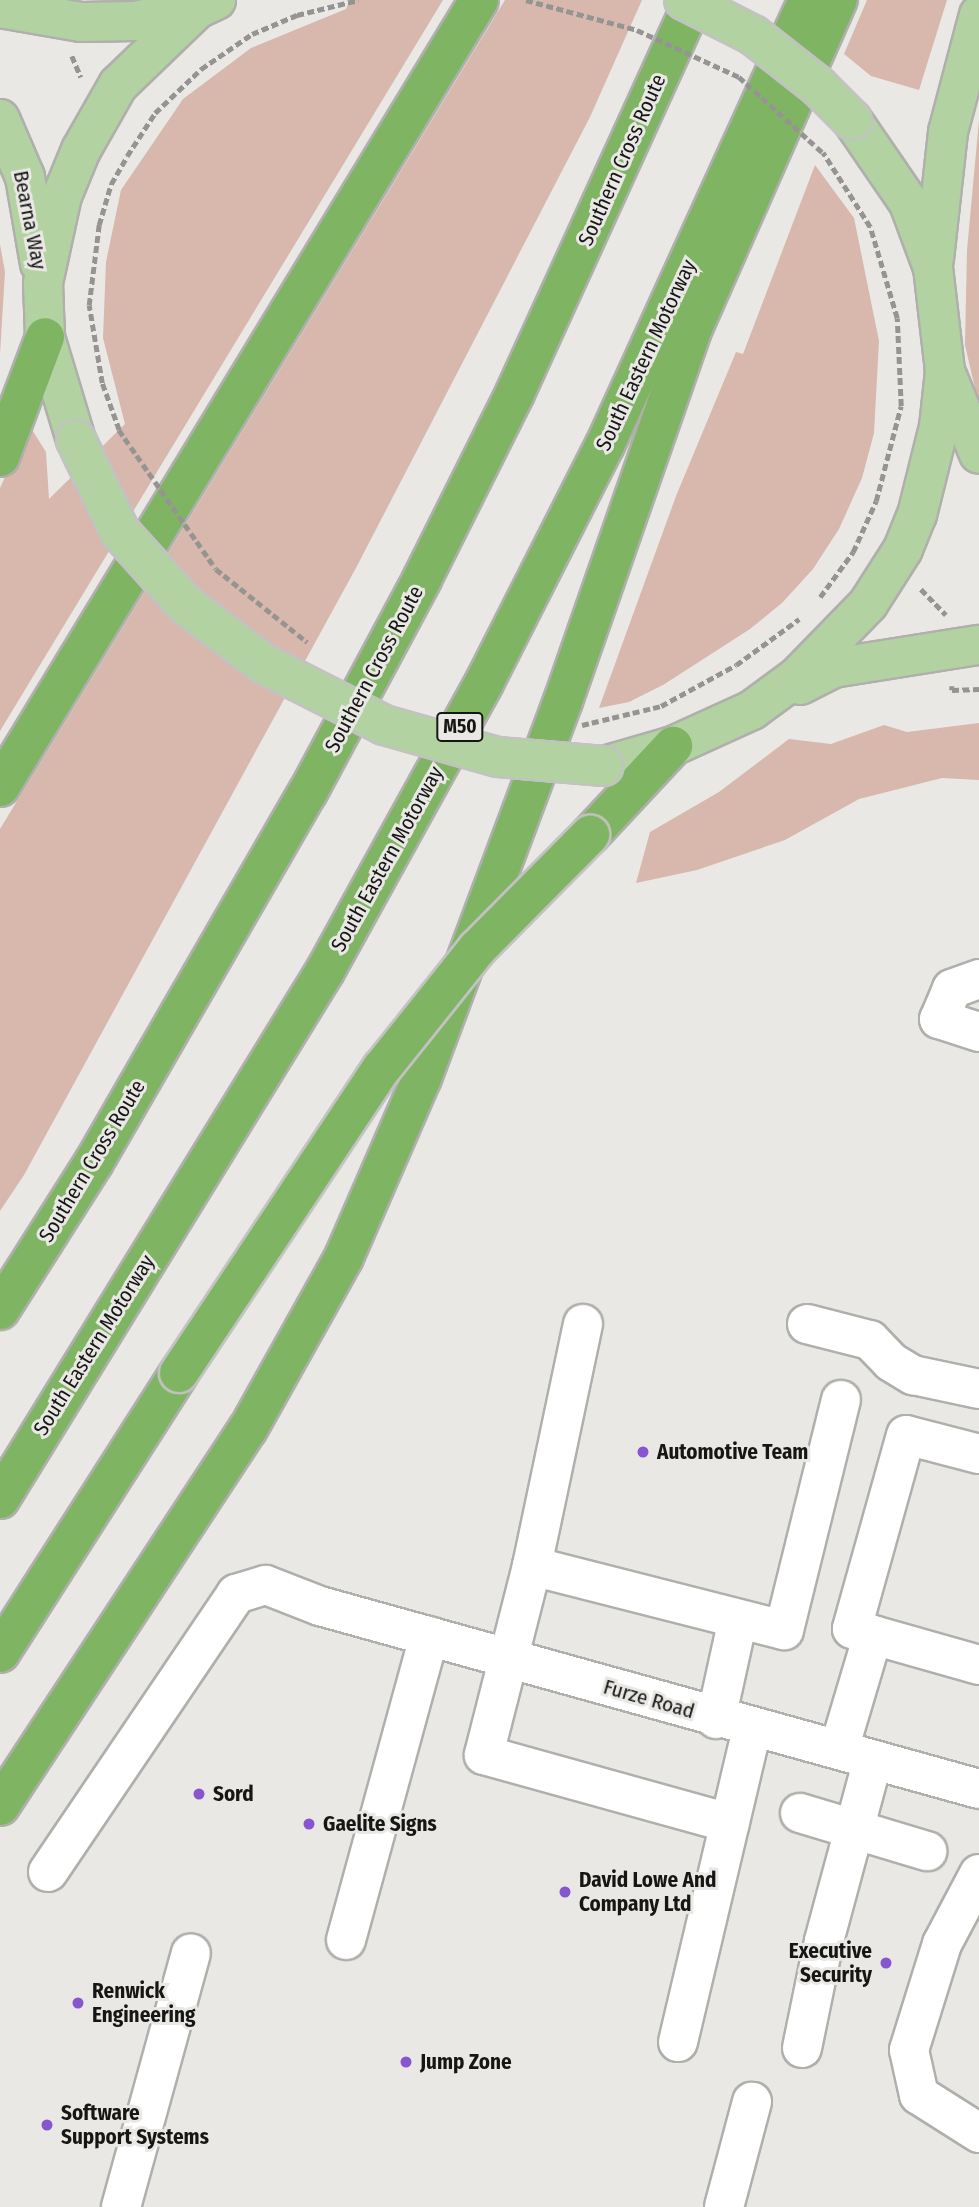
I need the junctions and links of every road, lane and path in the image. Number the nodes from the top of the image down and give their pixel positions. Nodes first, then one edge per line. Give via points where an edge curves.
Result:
1 (358, 0) edge
2 (479, 0) edge
3 (526, 0) edge
4 (684, 0) edge
5 (694, 0) edge
6 (808, 0) edge
7 (838, 0) edge
8 (350, 1) edge
9 (206, 4) edge
10 (0, 8) edge
11 (979, 15) edge
12 (0, 119) edge
13 (933, 268) junction
14 (43, 283) junction
15 (46, 337) junction
16 (945, 371) junction
17 (979, 454) edge
18 (0, 457) edge
19 (853, 552) junction
20 (890, 571) junction
21 (811, 607) dead end
22 (803, 616) dead end
23 (964, 646) edge
24 (315, 648) dead end
25 (979, 689) edge
26 (752, 710) junction
27 (571, 724) dead end
28 (673, 746) junction
29 (0, 787) edge
30 (965, 984) edge
31 (979, 1032) edge
32 (0, 1310) edge
33 (583, 1324) dead end
34 (807, 1325) dead end
35 (979, 1389) edge
36 (841, 1400) dead end
37 (979, 1454) edge
38 (0, 1499) edge
39 (532, 1566) junction
40 (738, 1619) junction
41 (873, 1634) junction
42 (429, 1636) junction
43 (0, 1653) edge
44 (507, 1658) junction
45 (979, 1665) edge
46 (716, 1719) junction
47 (752, 1728) junction
48 (856, 1754) junction
49 (979, 1789) edge
50 (0, 1806) edge
51 (800, 1813) dead end
52 (730, 1823) junction
53 (856, 1830) junction
54 (927, 1851) dead end
55 (48, 1872) dead end
56 (979, 1874) edge
57 (346, 1940) dead end
58 (191, 1953) dead end
59 (678, 2042) dead end
60 (802, 2048) dead end
61 (752, 2102) dead end
62 (979, 2133) edge
63 (121, 2207) edge
64 (724, 2207) edge

1 - 8 path
2 - 29 highway
3 - 19 path, bridge via 637,30 739,77 823,153 870,227 897,318 901,406 876,501
4 - 13 main road, bridge via 753,35 818,86 852,120 909,203
5 - 32 highway, Southern Cross Route via 521,381 415,591 308,792 163,1043
6 - 38 highway, South Eastern Motorway / M50 via 605,446 484,683 326,971
7 - 50 highway via 693,328 563,701 427,1065 344,1258 248,1429
8 - 24 path, bridge via 297,15 252,34 201,69 155,113 121,165 99,225 89,305 102,383 119,430 216,569
9 - 10 main road via 135,21 81,22
9 - 14 main road via 118,85 108,101 62,196
11 - 13 main road via 948,132
12 - 14 main road, Bearna Way via 25,177
13 - 16 main road
14 - 15 main road
15 - 18 highway
15 - 28 main road, bridge via 76,440 120,532 186,606 264,664 384,725 498,757 604,766
16 - 17 main road
16 - 20 main road via 929,476 917,515
19 - 20 path
19 - 21 path
20 - 23 path via 918,586 946,612
20 - 26 main road via 839,637 797,677
22 - 27 path, bridge via 736,665 661,706
23 - 25 path via 952,690
23 - 26 main road via 833,668
26 - 28 main road
28 - 43 highway, bridge via 477,949 382,1068
30 - 31 street via 939,1019
33 - 39 street
34 - 35 street via 870,1340 891,1362 913,1375
36 - 40 street via 784,1630
37 - 41 street via 906,1435 852,1629
39 - 40 street
39 - 44 street
40 - 46 street
41 - 45 street
41 - 48 street
42 - 44 street, Furze Road
42 - 55 street, Furze Road via 320,1606 266,1585 236,1594
42 - 57 street
44 - 46 street, Furze Road
44 - 52 street via 484,1755
46 - 47 street, Furze Road
47 - 48 street, Furze Road
47 - 52 street
48 - 49 street, Furze Road
48 - 53 street
51 - 53 street
52 - 59 street
53 - 54 street
53 - 60 street via 824,1941
56 - 62 street via 942,1944 909,2050 919,2095
58 - 63 street
61 - 64 street

